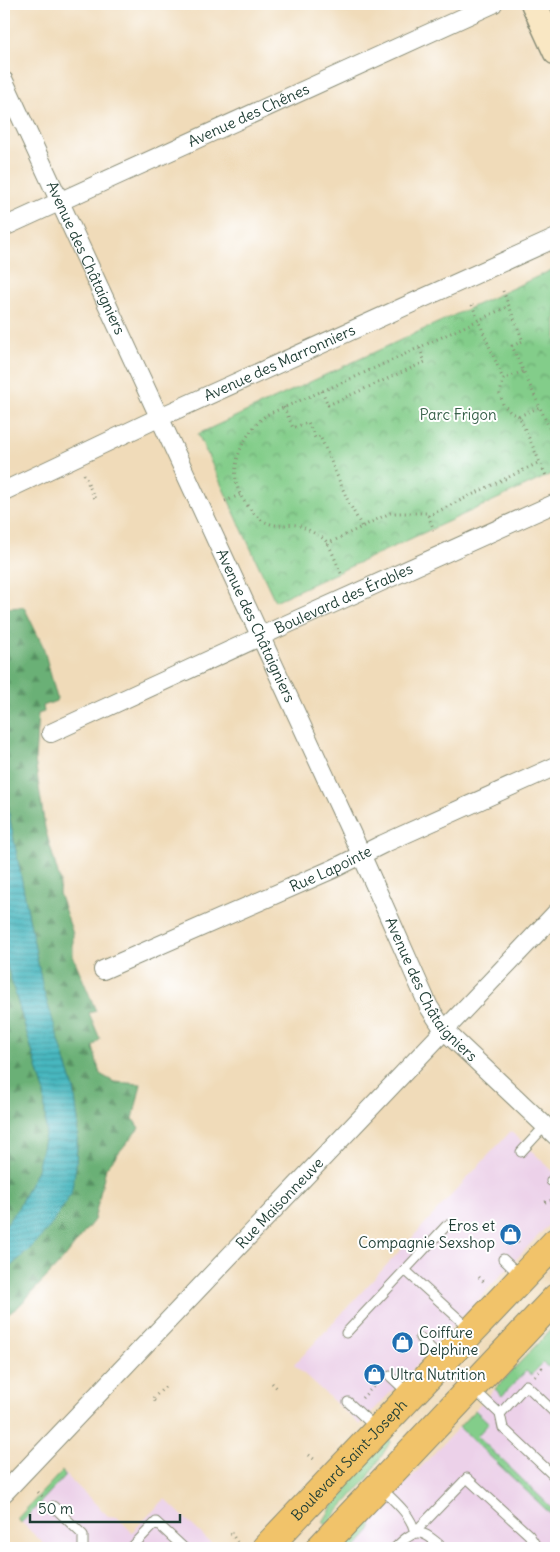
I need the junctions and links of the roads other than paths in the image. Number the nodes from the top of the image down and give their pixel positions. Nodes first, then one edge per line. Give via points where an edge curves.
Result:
1 (493, 4) edge
2 (534, 4) edge
3 (556, 52) edge
4 (4, 81) edge
5 (60, 201) junction
6 (4, 227) edge
7 (556, 238) edge
8 (158, 418) junction
9 (4, 491) edge
10 (556, 503) edge
11 (260, 636) junction
12 (51, 733) dead end
13 (556, 766) edge
14 (361, 854) junction
15 (556, 913) edge
16 (103, 970) dead end
17 (444, 1030) junction
18 (551, 1131) edge
19 (521, 1152) dead end
20 (447, 1225) dead end
21 (556, 1242) edge
22 (503, 1259) dead end
23 (405, 1270) junction
24 (523, 1277) junction
25 (556, 1298) edge
26 (472, 1331) junction
27 (346, 1333) dead end
28 (420, 1338) dead end
29 (444, 1361) junction
30 (390, 1376) dead end
31 (472, 1387) junction
32 (411, 1395) junction
33 (348, 1402) dead end
34 (500, 1414) junction
35 (556, 1414) edge
36 (378, 1430) junction
37 (556, 1478) edge
38 (378, 1486) junction
39 (4, 1493) edge
40 (53, 1506) dead end
41 (415, 1532) junction
42 (536, 1547) edge
43 (83, 1548) edge
44 (131, 1548) edge
45 (184, 1548) edge
46 (266, 1548) edge
47 (320, 1548) edge
48 (395, 1548) edge
49 (443, 1548) edge

1 - 5 street, Avenue des Chênes
2 - 3 street
4 - 5 street, Avenue des Châtaigniers
5 - 6 street, Avenue des Chênes
5 - 8 street, Avenue des Châtaigniers
7 - 8 street, Avenue des Marronniers
8 - 9 street, Avenue des Marronniers
8 - 11 street, Avenue des Châtaigniers
10 - 11 street, Boulevard des Érables
11 - 12 street, Boulevard des Érables
11 - 14 street, Avenue des Châtaigniers
13 - 14 street, Rue Lapointe
14 - 16 street, Rue Lapointe
14 - 17 street, Avenue des Châtaigniers via 429,1007
15 - 17 street, Rue Maisonneuve
17 - 18 street, Avenue des Châtaigniers
17 - 39 street, Rue Maisonneuve
18 - 19 lane
20 - 23 lane
21 - 24 main road, Boulevard Saint-Joseph
22 - 24 lane
23 - 26 lane
23 - 27 lane
24 - 26 main road, Boulevard Saint-Joseph
25 - 31 main road
26 - 29 main road, Boulevard Saint-Joseph
28 - 29 lane
29 - 31 lane
29 - 32 main road, Boulevard Saint-Joseph
30 - 32 lane
31 - 34 lane
31 - 38 main road
32 - 36 main road, Boulevard Saint-Joseph
33 - 36 lane
34 - 35 lane via 526,1385
34 - 37 lane via 503,1428
36 - 46 main road, Boulevard Saint-Joseph
38 - 41 lane via 410,1518
38 - 47 main road
40 - 43 lane via 83,1535
41 - 42 lane via 468,1478 529,1535
41 - 48 lane
41 - 49 lane via 427,1534
44 - 45 lane via 156,1522

